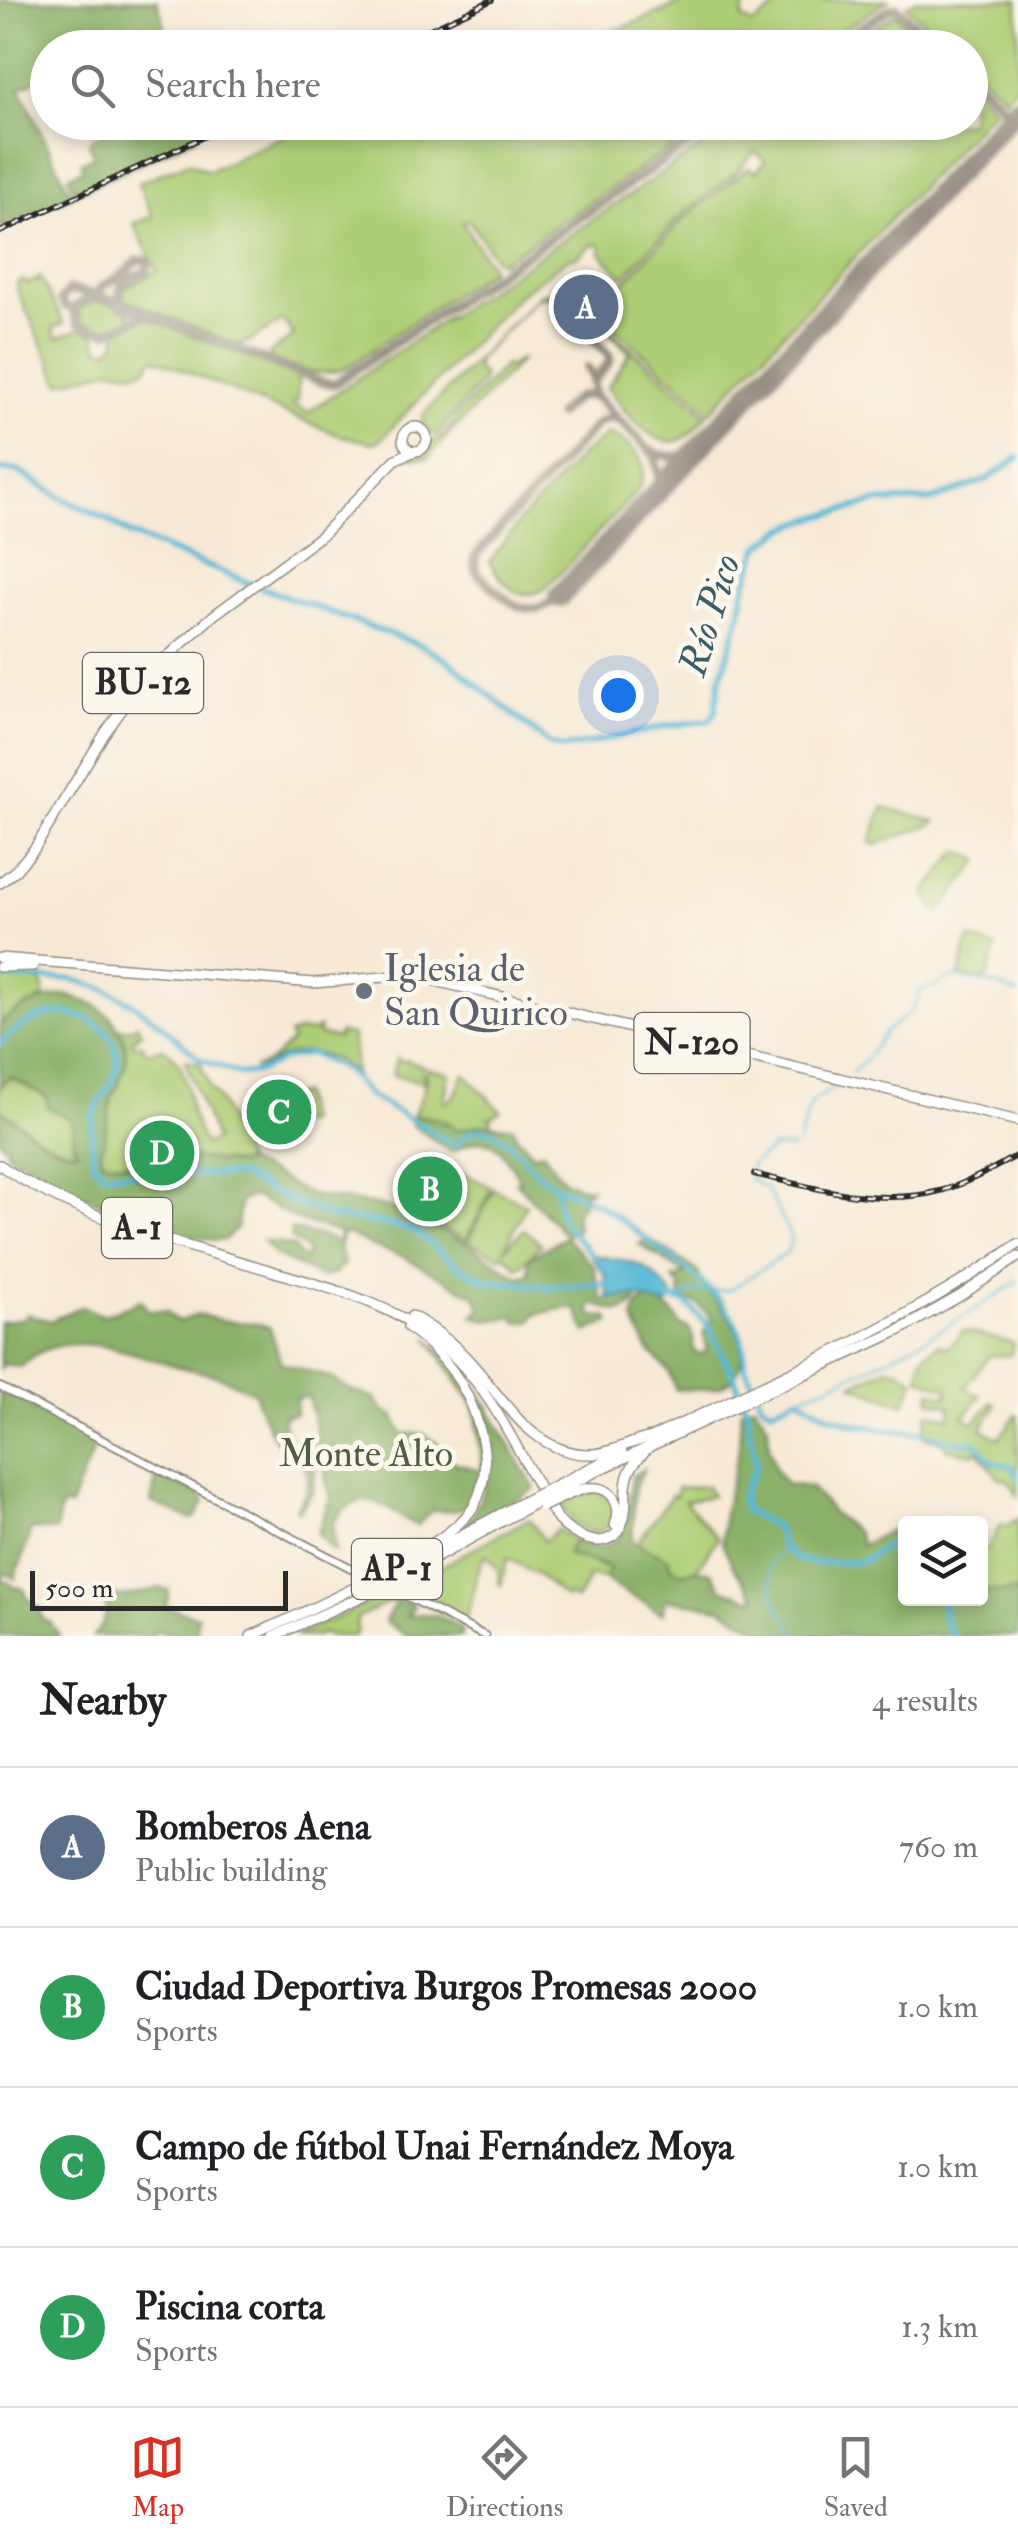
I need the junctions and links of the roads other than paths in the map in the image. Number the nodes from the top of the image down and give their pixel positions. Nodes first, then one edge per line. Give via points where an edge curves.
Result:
1 (403, 439) junction
2 (415, 451) junction
3 (396, 458) junction
4 (0, 883) edge
5 (0, 963) edge
6 (206, 975) junction
7 (1018, 1121) edge
8 (0, 1162) edge
9 (1018, 1244) edge
10 (1018, 1257) edge
11 (282, 1274) junction
12 (411, 1316) junction
13 (0, 1387) edge
14 (766, 1390) junction
15 (735, 1403) junction
16 (654, 1436) junction
17 (648, 1447) junction
18 (554, 1494) junction
19 (540, 1501) junction
20 (253, 1636) edge
21 (274, 1636) edge
22 (484, 1636) edge

1 - 2 highway
1 - 2 highway via 410,428 424,430 426,444
1 - 3 highway, BU-12
2 - 3 highway, BU-12
3 - 4 highway, BU-12 via 322,535 200,626 149,676 105,732 35,848
5 - 6 highway, N-120
5 - 6 highway, N-120
6 - 7 highway, N-120 via 314,983 431,980
8 - 11 highway, A-1 via 76,1206
8 - 12 highway, A-1 via 105,1211
9 - 14 highway via 927,1303
10 - 14 highway via 918,1320
11 - 17 highway via 388,1310 444,1346 479,1387 552,1511 574,1535 596,1542 617,1531 627,1478
11 - 20 highway, A-1 via 378,1310 436,1350 471,1404 485,1472 468,1514 442,1537
12 - 16 highway via 458,1349 512,1414 554,1446 592,1454
12 - 18 highway, A-1 via 476,1374 567,1524 598,1536 617,1522 617,1503 602,1490
13 - 22 main road, bridge
14 - 15 highway
15 - 16 highway
15 - 17 highway
16 - 18 highway
17 - 18 highway
18 - 19 highway, A-1, bridge
19 - 20 highway, AP-1
19 - 21 highway, A-1 via 428,1568

